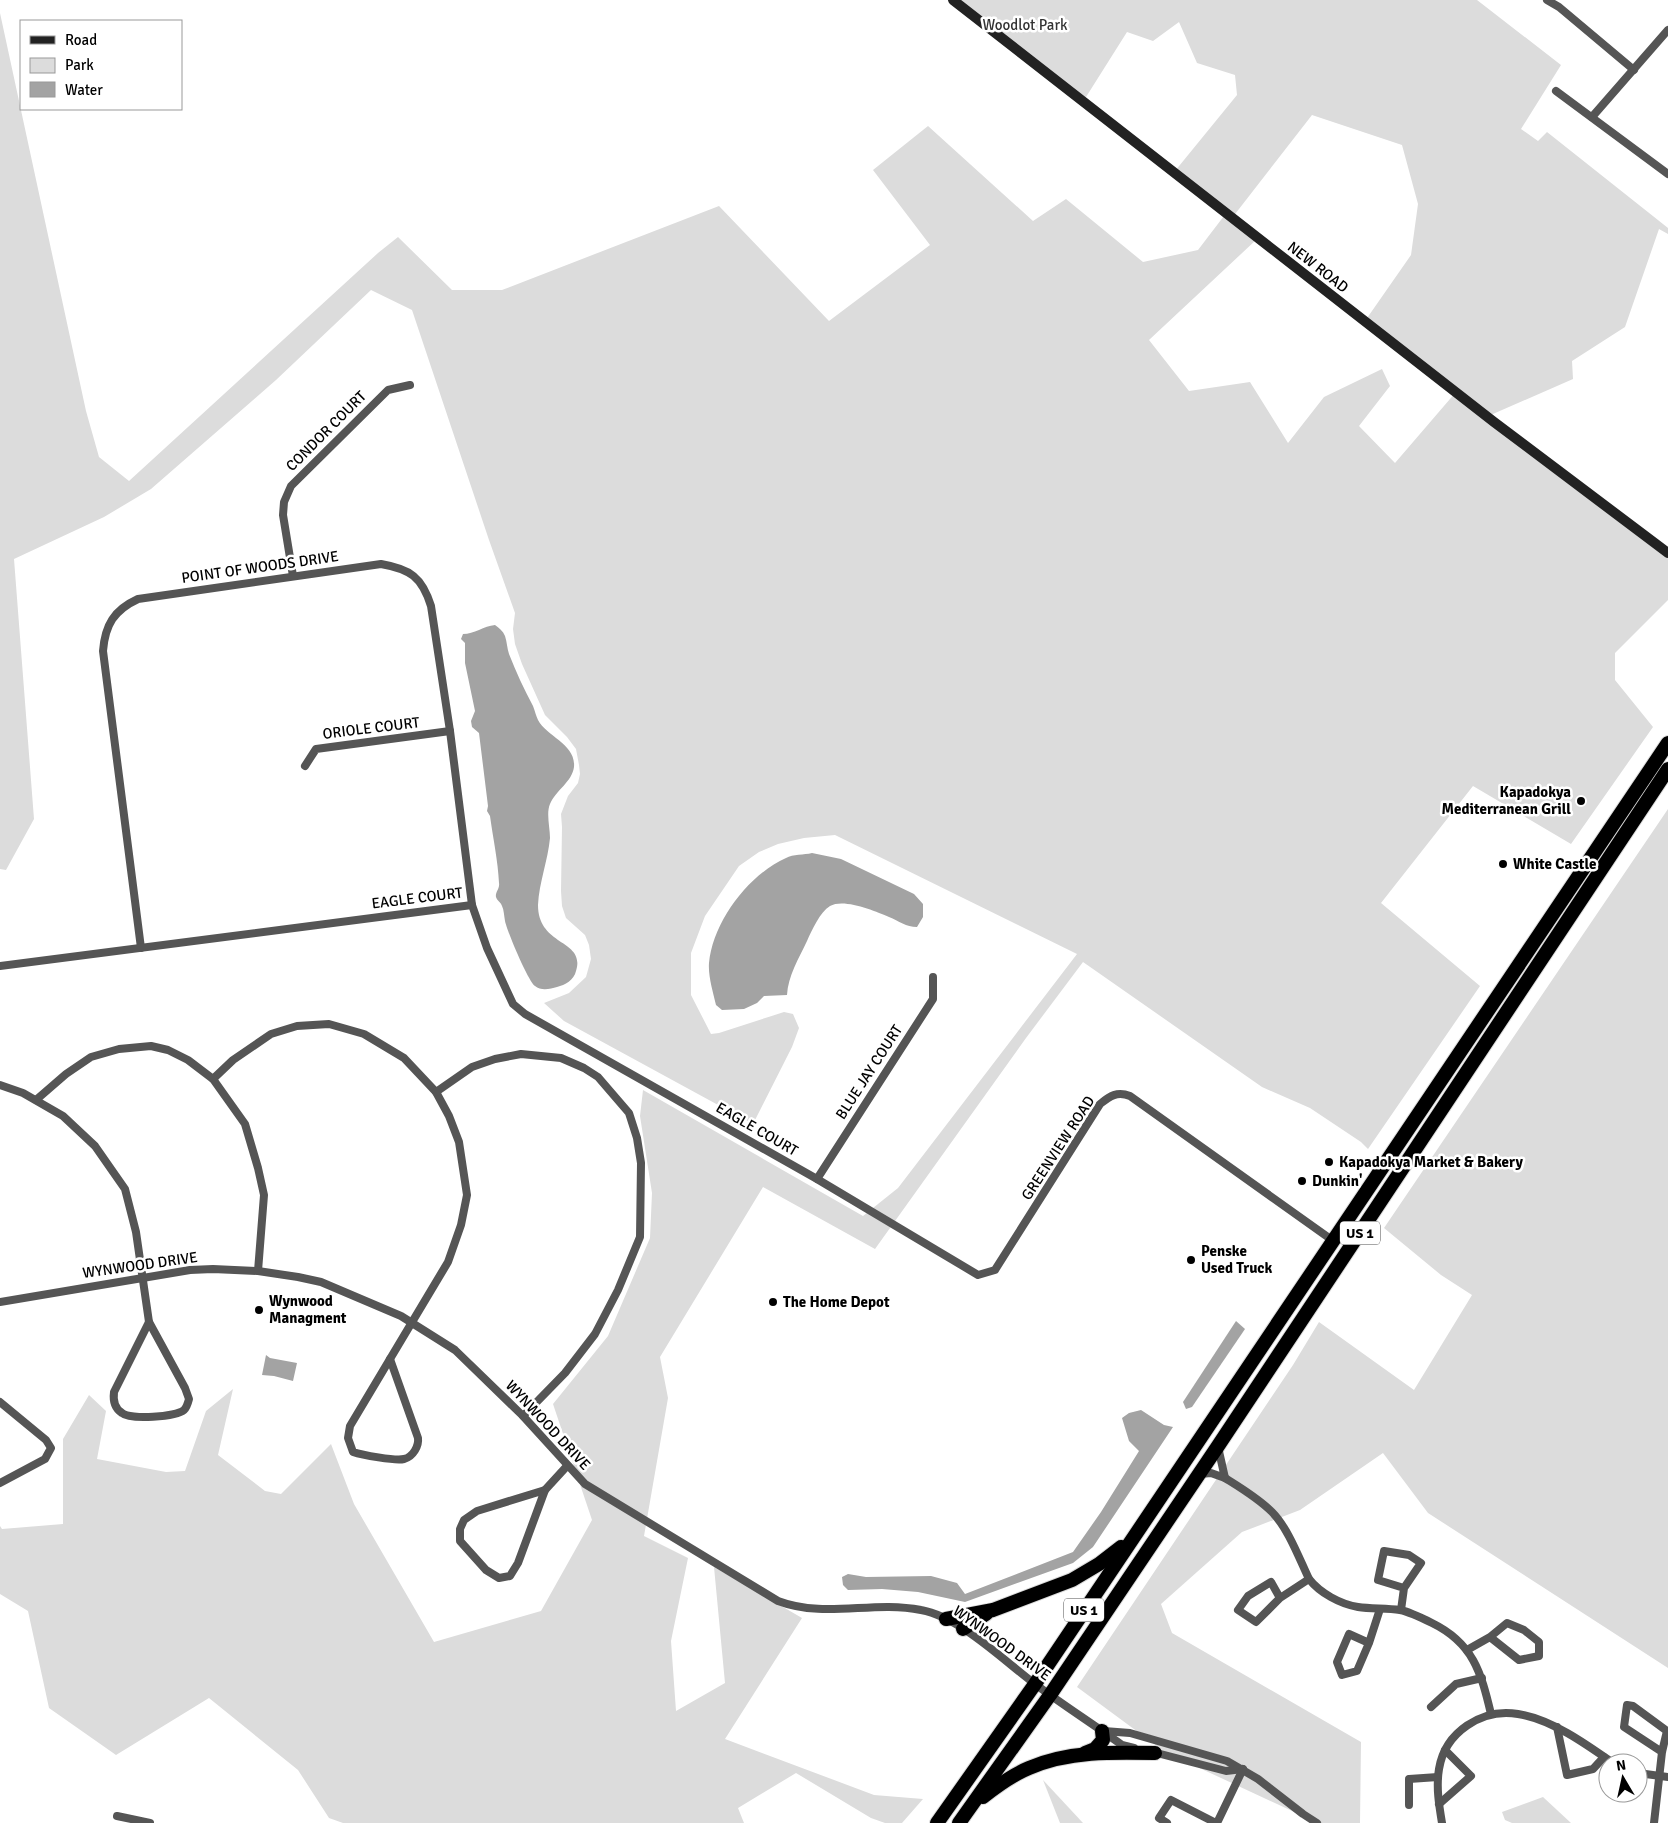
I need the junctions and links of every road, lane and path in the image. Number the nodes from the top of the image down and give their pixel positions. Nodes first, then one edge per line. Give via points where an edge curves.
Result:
1 (953, 0) edge
2 (1547, 0) edge
3 (1668, 30) edge
4 (1634, 70) junction
5 (1556, 91) dead end
6 (1592, 117) junction
7 (1668, 174) edge
8 (410, 385) dead end
9 (1668, 552) edge
10 (293, 576) junction
11 (450, 731) junction
12 (1668, 743) edge
13 (305, 766) dead end
14 (1668, 769) edge
15 (472, 905) junction
16 (141, 948) junction
17 (0, 966) edge
18 (933, 977) dead end
19 (213, 1079) junction
20 (0, 1085) edge
21 (436, 1092) junction
22 (36, 1100) junction
23 (817, 1179) junction
24 (1332, 1240) junction
25 (258, 1271) junction
26 (143, 1277) junction
27 (0, 1302) edge
28 (149, 1322) junction
29 (412, 1324) junction
30 (390, 1359) junction
31 (0, 1402) edge
32 (523, 1416) junction
33 (1218, 1446) junction
34 (567, 1466) junction
35 (1200, 1474) junction
36 (1225, 1478) junction
37 (0, 1483) edge
38 (545, 1490) junction
39 (1133, 1537) junction
40 (1309, 1579) junction
41 (1404, 1588) junction
42 (1280, 1598) junction
43 (1380, 1609) junction
44 (993, 1610) junction
45 (1401, 1610) junction
46 (946, 1619) junction
47 (963, 1629) junction
48 (1490, 1637) junction
49 (1369, 1643) junction
50 (1467, 1650) junction
51 (1482, 1678) junction
52 (1035, 1684) junction
53 (1050, 1694) junction
54 (1431, 1707) dead end
55 (1491, 1714) junction
56 (1557, 1728) junction
57 (1102, 1731) junction
58 (1445, 1750) junction
59 (1662, 1752) junction
60 (1155, 1753) junction
61 (1598, 1753) edge
62 (1077, 1756) junction
63 (1598, 1764) edge
64 (1243, 1769) junction
65 (1648, 1774) edge
66 (1664, 1776) edge
67 (1438, 1777) junction
68 (1439, 1804) junction
69 (1409, 1805) dead end
70 (969, 1809) junction
71 (117, 1816) dead end
72 (150, 1823) edge
73 (937, 1823) edge
74 (960, 1823) edge
75 (1167, 1823) edge
76 (1217, 1823) edge
77 (1317, 1823) edge
78 (1442, 1823) edge
79 (1654, 1823) edge

1 - 9 street, NEW ROAD via 1478,410
2 - 4 street
3 - 4 street
4 - 6 street
5 - 6 street
6 - 7 street
8 - 10 street, CONDOR COURT via 388,390 291,486 283,515
10 - 11 street, POINT OF WOODS DRIVE via 381,564 396,566 413,575 426,592 430,606
10 - 16 street, POINT OF WOODS DRIVE via 138,599 126,604 109,624 103,651
11 - 13 street, ORIOLE COURT via 316,749
11 - 15 street, POINT OF WOODS DRIVE
12 - 24 highway, US 1
14 - 33 highway, US 1
15 - 16 street, EAGLE COURT
15 - 23 street, EAGLE COURT via 487,948 513,1004
16 - 17 street, EAGLE COURT
18 - 23 street, BLUE JAY COURT via 933,999
19 - 21 street via 233,1060 271,1034 297,1026 329,1024 364,1034 404,1058
19 - 22 street via 168,1050 151,1046 119,1049 91,1057
19 - 25 street via 245,1124 258,1168 264,1196
20 - 22 street
21 - 29 street via 459,1142 467,1195 453,1251
21 - 32 street via 472,1067 495,1059 521,1054 561,1058 598,1077 629,1113 636,1138 641,1163 640,1237 595,1334 565,1373
22 - 26 street via 63,1116 95,1146 125,1190
23 - 24 street, GREENVIEW ROAD via 971,1272 986,1274 995,1270 1100,1104 1117,1093 1124,1094
24 - 39 highway, US 1
25 - 26 street, WYNWOOD DRIVE via 205,1269
25 - 29 street, WYNWOOD DRIVE via 321,1282 401,1316
26 - 27 street, WYNWOOD DRIVE
26 - 28 street
28 - 28 street via 114,1392 113,1401 122,1414 177,1413 184,1409 189,1399
29 - 30 street
29 - 32 street, WYNWOOD DRIVE via 455,1350
30 - 30 street via 350,1426 348,1438 353,1452 404,1459 419,1444
31 - 37 street via 46,1440 51,1448 46,1459
32 - 34 street, WYNWOOD DRIVE
33 - 35 highway, US 1
33 - 36 street
34 - 38 street
34 - 46 street, WYNWOOD DRIVE via 585,1484 778,1601 797,1608 821,1610 902,1607
35 - 36 street via 1211,1472
35 - 53 highway, US 1
36 - 40 street via 1273,1512
38 - 38 street via 477,1511 464,1520 460,1541 486,1570 499,1578 510,1576 518,1563
39 - 44 highway via 1072,1580
39 - 52 highway, US 1
40 - 42 street
40 - 43 street via 1315,1587 1347,1604
41 - 41 street via 1378,1580 1384,1551 1409,1555 1421,1563
41 - 45 street
42 - 42 street via 1256,1622 1238,1610 1248,1596 1271,1582
43 - 45 street
43 - 49 street
44 - 46 highway
44 - 47 highway
45 - 50 street via 1439,1626
46 - 47 street, WYNWOOD DRIVE
47 - 52 street, WYNWOOD DRIVE
48 - 48 street via 1507,1622 1539,1642 1539,1656 1519,1660
48 - 50 street
49 - 49 street via 1357,1670 1342,1675 1337,1662 1349,1634
50 - 51 street
51 - 54 street via 1456,1684
51 - 55 street
52 - 53 street, WYNWOOD DRIVE
52 - 73 highway, US 1
53 - 57 street, WYNWOOD DRIVE
53 - 70 highway, US 1
55 - 56 street via 1518,1713
55 - 58 street via 1464,1727
56 - 61 street
56 - 63 street via 1566,1775 1593,1769
57 - 60 street, WYNWOOD DRIVE via 1122,1745
57 - 62 highway via 1103,1740 1095,1749
57 - 64 street via 1130,1733 1227,1761
58 - 67 street
58 - 68 street via 1471,1776
59 - 59 street via 1624,1726 1626,1705 1634,1706 1667,1730
59 - 66 street
60 - 62 highway via 1110,1752
60 - 64 street, WYNWOOD DRIVE via 1226,1771
62 - 70 highway via 1028,1768 996,1787
64 - 76 street
64 - 77 street
65 - 66 street
66 - 79 street
67 - 68 street
67 - 69 street via 1409,1779
68 - 78 street
70 - 74 highway, US 1
71 - 72 street
75 - 76 street via 1159,1818 1171,1800

